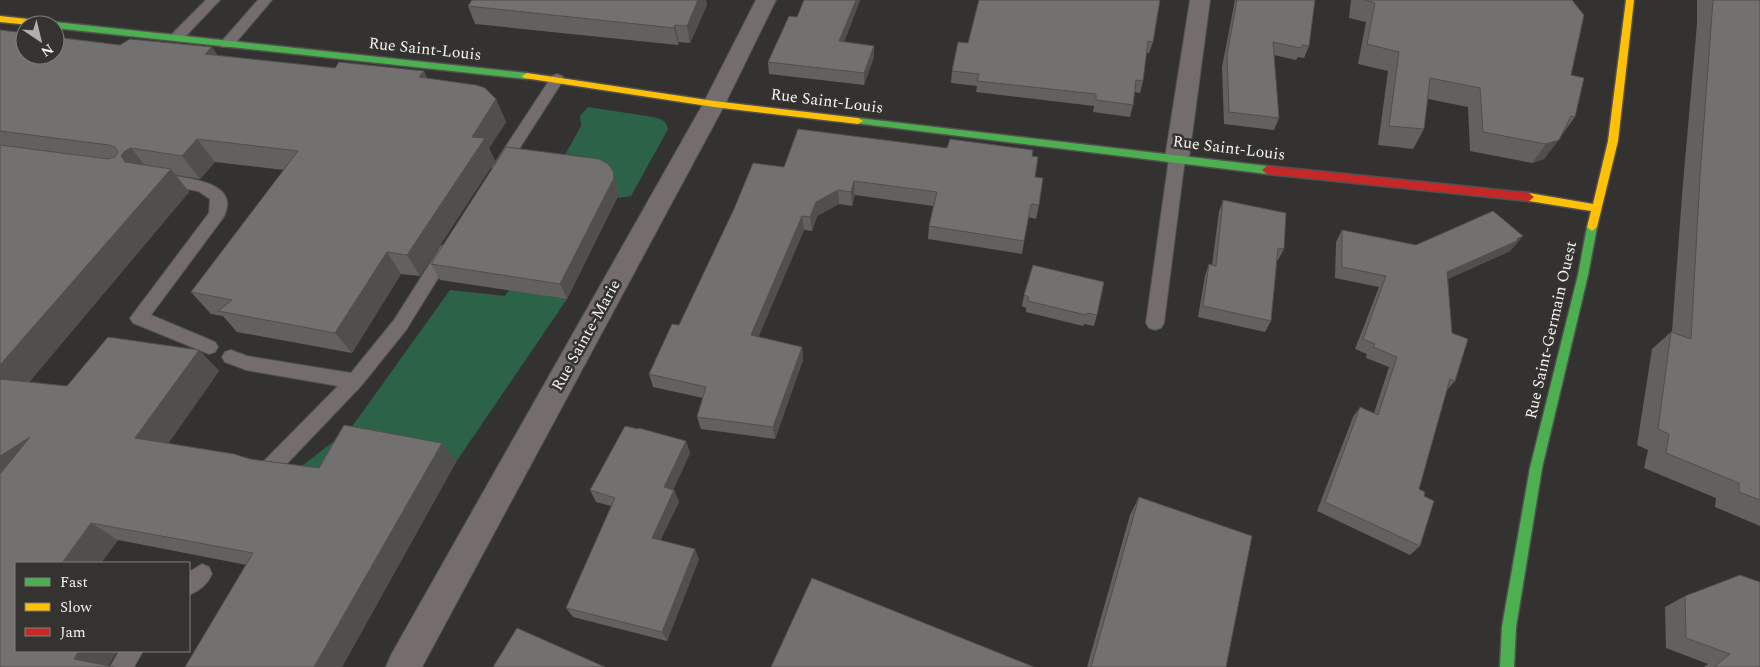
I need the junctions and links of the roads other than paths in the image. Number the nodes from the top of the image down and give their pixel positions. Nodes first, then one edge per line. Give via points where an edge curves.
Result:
1 (213, 0) edge
2 (265, 0) edge
3 (766, 0) edge
4 (1200, 0) edge
5 (1630, 0) edge
6 (0, 19) edge
7 (15, 21) edge
8 (65, 26) edge
9 (176, 38) junction
10 (227, 44) junction
11 (557, 79) junction
12 (714, 104) junction
13 (1177, 158) junction
14 (493, 178) edge
15 (150, 179) edge
16 (1596, 208) junction
17 (456, 236) edge
18 (1155, 323) dead end
19 (209, 347) dead end
20 (232, 356) dead end
21 (355, 382) junction
22 (271, 467) edge
23 (131, 652) edge
24 (121, 667) edge
25 (403, 667) edge
26 (1507, 667) edge

1 - 9 lane
2 - 10 lane
3 - 12 street, Rue Sainte-Marie
4 - 13 street
5 - 16 street, Rue Saint-Germain Ouest via 1613,141
6 - 7 street, Rue Saint-Louis
8 - 9 street, Rue Saint-Louis
9 - 10 street, Rue Saint-Louis
10 - 11 street, Rue Saint-Louis
11 - 12 street, Rue Saint-Louis
11 - 14 lane
12 - 13 street, Rue Saint-Louis
12 - 25 street, Rue Sainte-Marie
13 - 16 street, Rue Saint-Louis via 1548,199
13 - 18 lane
15 - 19 lane via 202,186 218,197 218,214 140,318
16 - 26 street, Rue Saint-Germain Ouest via 1536,468 1509,627
17 - 21 lane via 400,325
20 - 21 lane via 246,362
21 - 22 lane
23 - 24 lane

